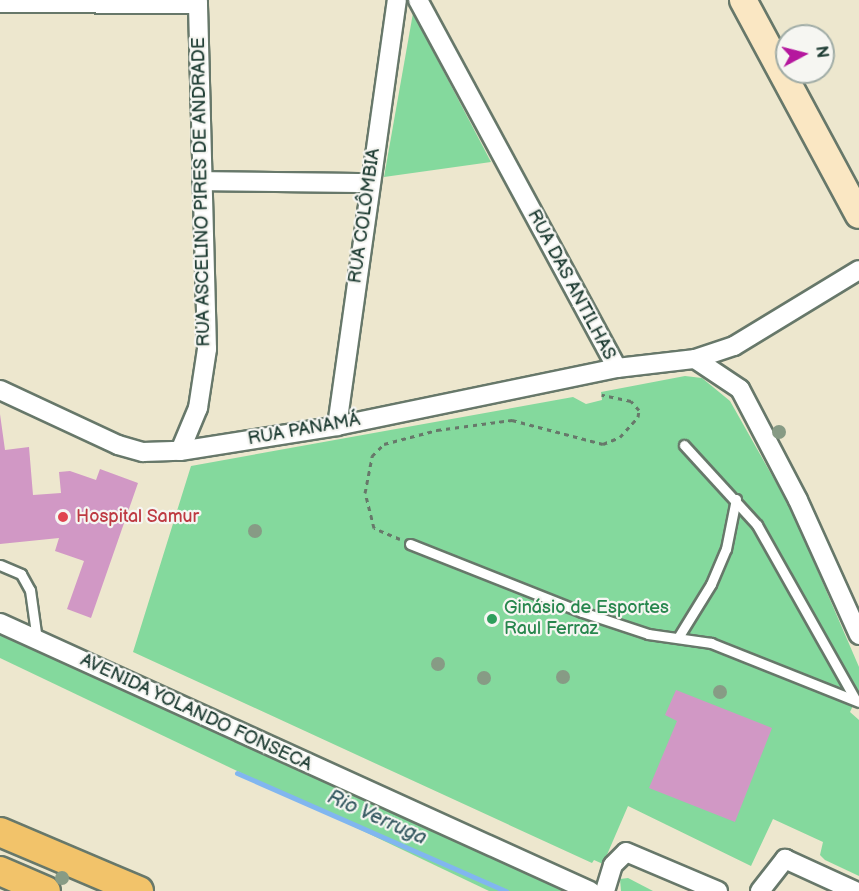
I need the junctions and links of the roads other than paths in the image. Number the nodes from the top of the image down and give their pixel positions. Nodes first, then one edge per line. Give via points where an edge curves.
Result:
1 (743, 0) edge
2 (419, 1) edge
3 (198, 2) edge
4 (0, 3) edge
5 (396, 3) edge
6 (202, 181) junction
7 (370, 183) junction
8 (859, 215) edge
9 (859, 270) edge
10 (695, 359) junction
11 (616, 368) junction
12 (0, 390) edge
13 (337, 426) junction
14 (684, 445) dead end
15 (180, 451) junction
16 (736, 499) junction
17 (410, 544) road end
18 (0, 565) edge
19 (0, 623) edge
20 (859, 635) edge
21 (679, 636) junction
22 (37, 640) junction
23 (857, 700) edge
24 (0, 832) edge
25 (0, 871) edge
26 (46, 891) edge
27 (139, 891) edge
28 (590, 891) edge
29 (605, 891) edge
30 (718, 891) edge
31 (760, 891) edge
32 (855, 891) edge

1 - 8 street
2 - 5 street, RUA DAS ANTILHAS
2 - 11 street, RUA DAS ANTILHAS
3 - 4 street
3 - 6 street, RUA ASCELINO PIRES DE ANDRADE
5 - 7 street, RUA COLÔMBIA
6 - 7 street
6 - 15 street, RUA ASCELINO PIRES DE ANDRADE via 207,349 198,408
7 - 13 street, RUA COLÔMBIA
9 - 10 street, RUA DAS ANTILHAS via 734,346
10 - 11 street, RUA DAS ANTILHAS
10 - 20 street via 740,389 798,500
11 - 13 street, RUA PANAMÁ
12 - 15 street, RUA PANAMÁ via 117,445 143,452
13 - 15 street, RUA PANAMÁ
14 - 16 lane
16 - 21 lane via 723,558
16 - 23 lane via 763,535
17 - 21 lane via 582,612 648,634
18 - 22 lane via 21,574 30,590
19 - 22 street, AVENIDA YOLANDO FONSECA
21 - 23 lane via 711,643
22 - 28 street, AVENIDA YOLANDO FONSECA
24 - 27 main road
25 - 26 main road
29 - 30 street via 613,865 626,852
31 - 32 street via 786,859

